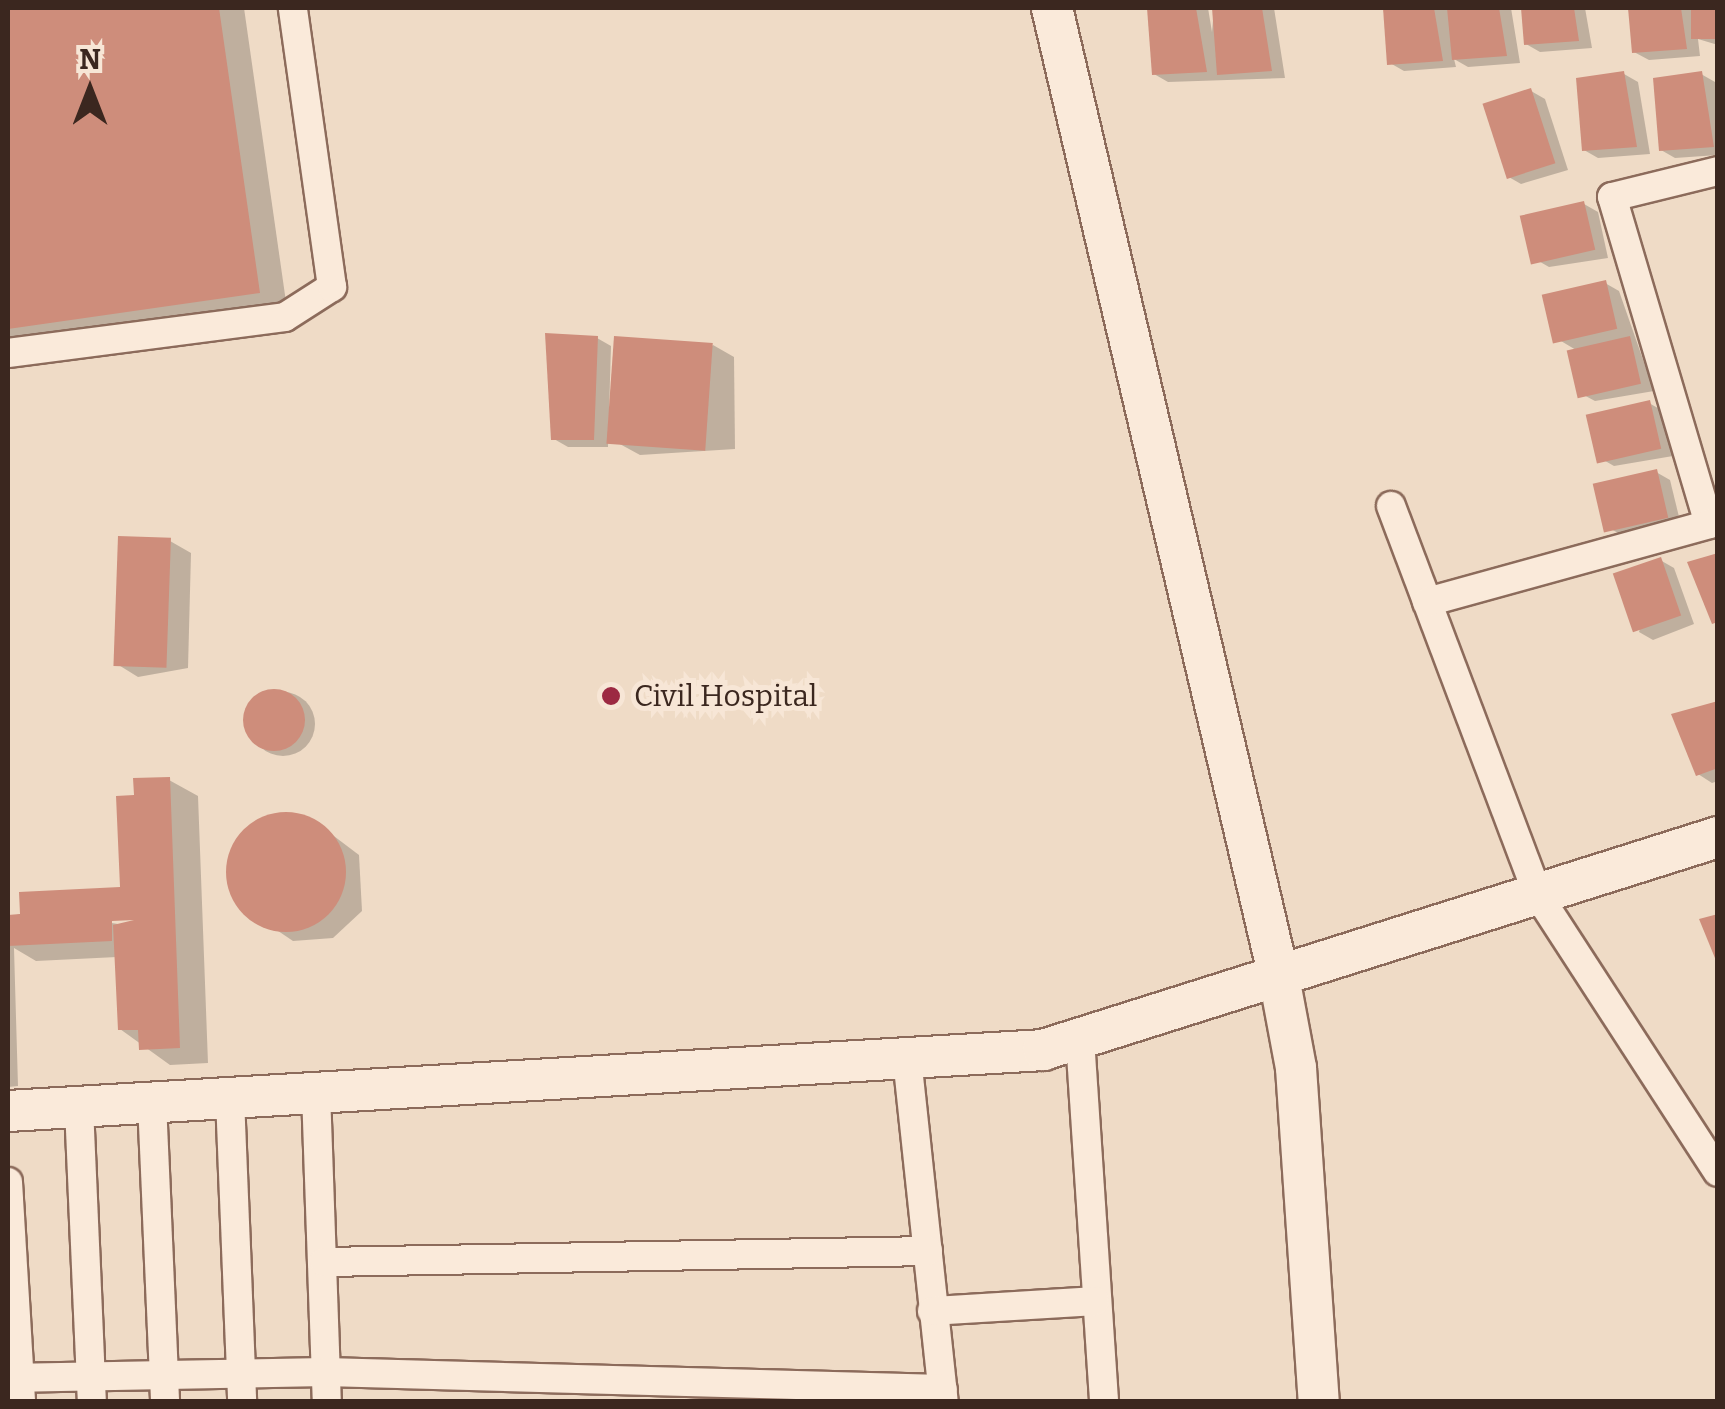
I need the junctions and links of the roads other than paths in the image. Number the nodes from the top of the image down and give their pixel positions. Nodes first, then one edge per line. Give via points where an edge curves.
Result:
1 (293, 8) edge
2 (1052, 8) edge
3 (1718, 171) edge
4 (8, 353) edge
5 (1391, 506) dead end
6 (1713, 523) edge
7 (1428, 602) junction
8 (1718, 838) edge
9 (1538, 894) junction
10 (1280, 977) junction
11 (1080, 1039) junction
12 (907, 1058) junction
13 (316, 1092) junction
14 (230, 1098) junction
15 (152, 1102) junction
16 (79, 1107) junction
17 (8, 1110) edge
18 (1707, 1135) edge
19 (1718, 1172) edge
20 (8, 1182) edge
21 (928, 1251) junction
22 (324, 1262) junction
23 (1095, 1301) junction
24 (932, 1311) junction
25 (326, 1372) junction
26 (16, 1385) edge
27 (241, 1387) edge
28 (165, 1388) edge
29 (91, 1389) edge
30 (943, 1395) edge
31 (327, 1402) edge
32 (1104, 1402) edge
33 (1319, 1402) edge

1 - 4 street via 332,287 285,317
2 - 10 street
3 - 6 street via 1612,197
5 - 7 street
6 - 7 street
7 - 9 street
8 - 9 street
9 - 10 street
9 - 18 street
10 - 11 street
10 - 33 street via 1296,1068
11 - 12 street via 1043,1050
11 - 23 street
12 - 13 street
12 - 21 street
13 - 14 street
13 - 22 street
14 - 15 street
14 - 27 street
15 - 16 street
15 - 28 street
16 - 17 street
16 - 29 street
18 - 19 street
20 - 26 street
21 - 22 street
21 - 24 street
22 - 25 street
23 - 24 street
23 - 32 street
24 - 30 street
25 - 27 street
25 - 30 street
25 - 31 street
26 - 29 street
27 - 28 street
28 - 29 street

